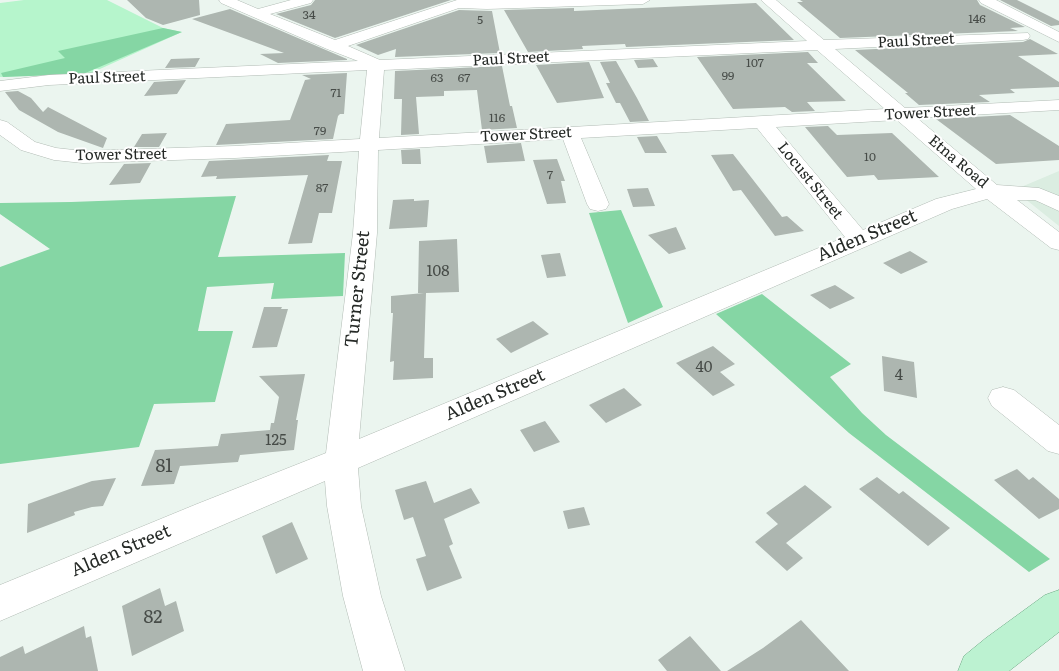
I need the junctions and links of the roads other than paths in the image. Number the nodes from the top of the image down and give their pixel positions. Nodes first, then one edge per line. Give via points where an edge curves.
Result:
1 (226, 0) edge
2 (306, 0) edge
3 (643, 0) edge
4 (768, 0) edge
5 (986, 0) edge
6 (464, 2) edge
7 (258, 13) junction
8 (1057, 35) edge
9 (1023, 36) dead end
10 (822, 45) junction
11 (332, 46) junction
12 (376, 65) junction
13 (0, 86) edge
14 (1059, 105) edge
15 (902, 115) junction
16 (762, 122) junction
17 (0, 126) edge
18 (570, 133) junction
19 (369, 143) junction
20 (991, 190) junction
21 (598, 204) dead end
22 (1059, 204) edge
23 (859, 240) junction
24 (1059, 243) edge
25 (1003, 398) dead end
26 (1059, 442) edge
27 (341, 461) junction
28 (0, 603) edge
29 (1059, 608) edge
30 (384, 671) edge
31 (979, 671) edge

1 - 7 street
2 - 7 street
3 - 6 street via 487,5
4 - 10 street, Etna Road
5 - 8 street
6 - 11 street
7 - 11 street
9 - 10 street, Paul Street
10 - 12 street, Paul Street
10 - 15 street, Etna Road
11 - 12 street
12 - 13 street, Paul Street via 49,80
12 - 19 street, Turner Street
14 - 15 street, Tower Street
15 - 16 street, Tower Street
15 - 20 street, Etna Road
16 - 18 street, Tower Street
16 - 23 street, Locust Street
17 - 19 street, Tower Street via 28,146 54,154 83,157
18 - 19 street, Tower Street
18 - 21 street
19 - 27 street, Turner Street via 364,233
20 - 22 street via 1039,194
20 - 23 street, Alden Street via 944,204
20 - 24 street, Etna Road
23 - 27 street, Alden Street
25 - 26 street
27 - 28 street, Alden Street
27 - 30 street, Turner Street via 344,506 362,596
29 - 31 main road

